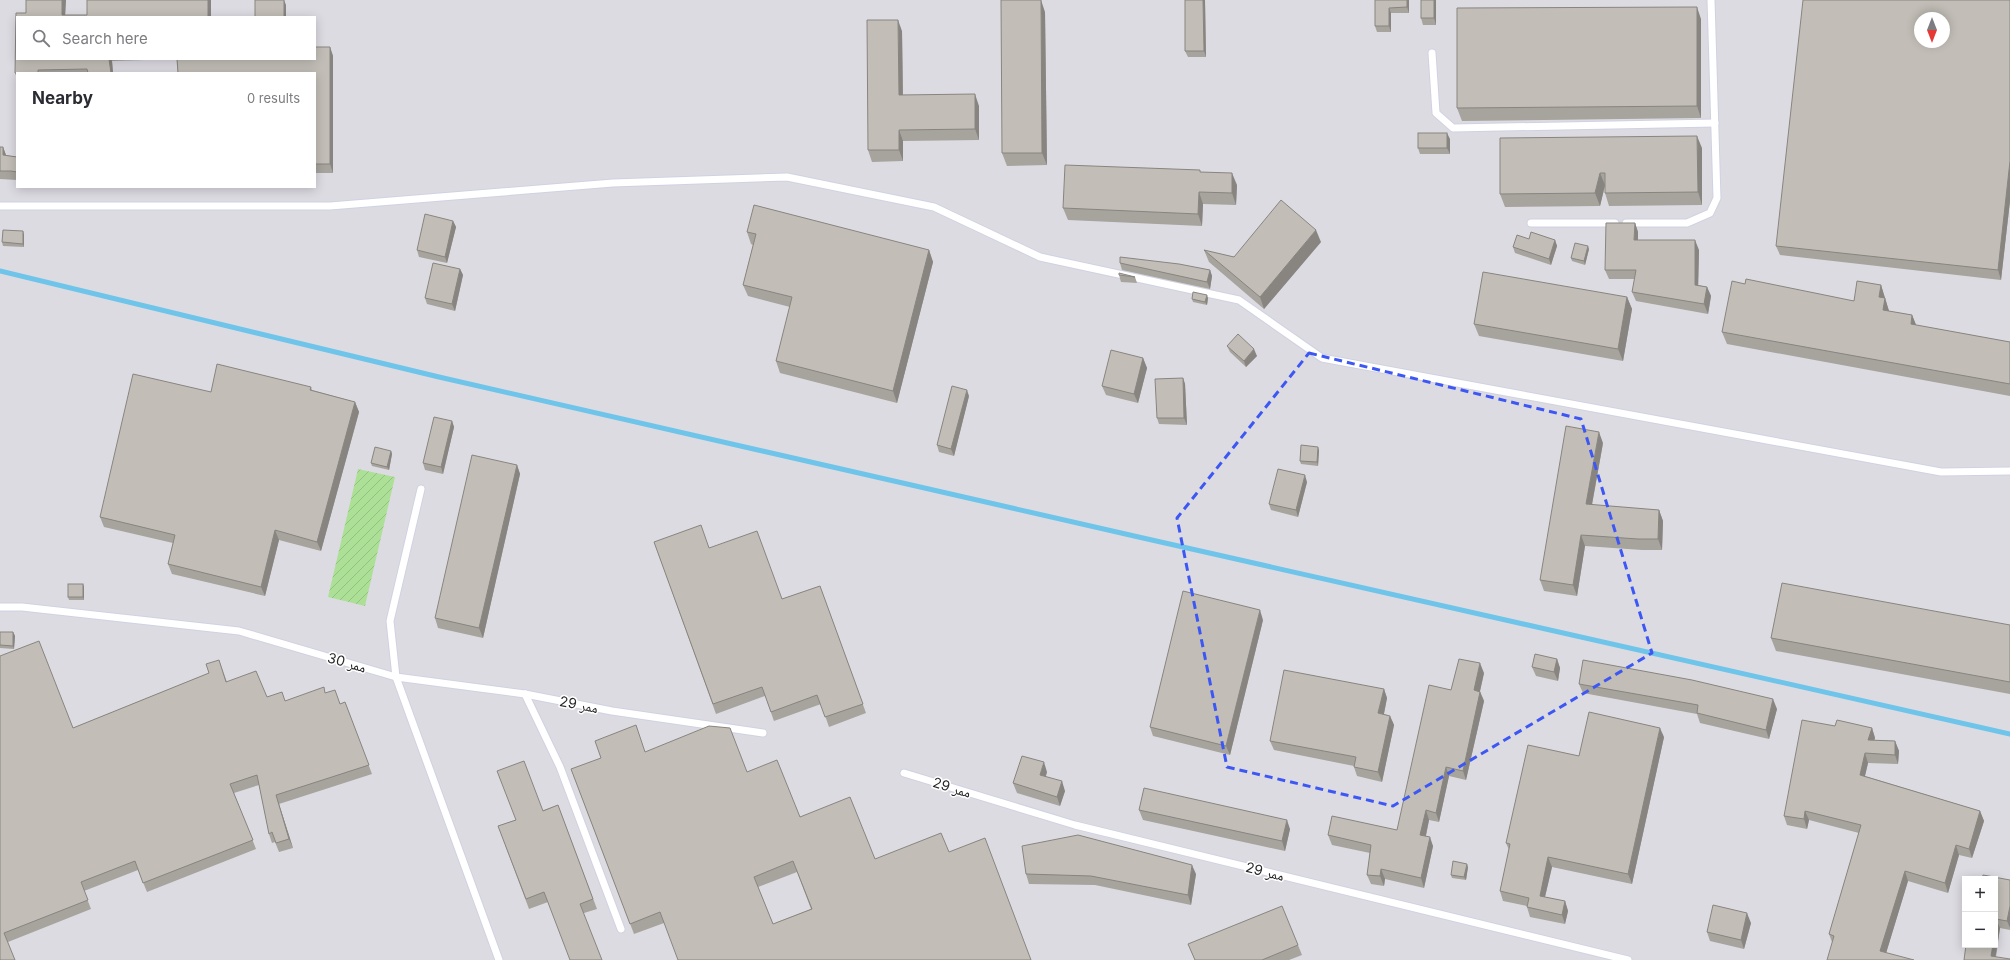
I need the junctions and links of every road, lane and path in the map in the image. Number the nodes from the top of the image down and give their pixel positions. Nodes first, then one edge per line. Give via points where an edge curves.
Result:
1 (1711, 0) edge
2 (1432, 53) dead end
3 (1715, 124) junction
4 (0, 206) edge
5 (1531, 223) dead end
6 (2010, 471) edge
7 (421, 489) dead end
8 (0, 607) edge
9 (396, 677) junction
10 (525, 694) junction
11 (763, 733) dead end
12 (904, 773) dead end
13 (621, 929) dead end
14 (499, 960) edge
15 (1628, 960) edge

1 - 3 lane
2 - 3 lane via 1436,113 1453,128
3 - 5 lane via 1718,198 1710,213 1688,223
4 - 6 lane via 330,206 613,183 787,177 934,207 1040,257 1239,300 1322,358 1941,472
7 - 9 lane via 390,621
8 - 9 lane, ممر 30 via 22,607 239,631
9 - 10 lane, ممر 29
9 - 14 lane
10 - 11 lane, ممر 29 via 612,711
10 - 13 lane via 560,767
12 - 15 lane, ممر 29 via 1075,825

